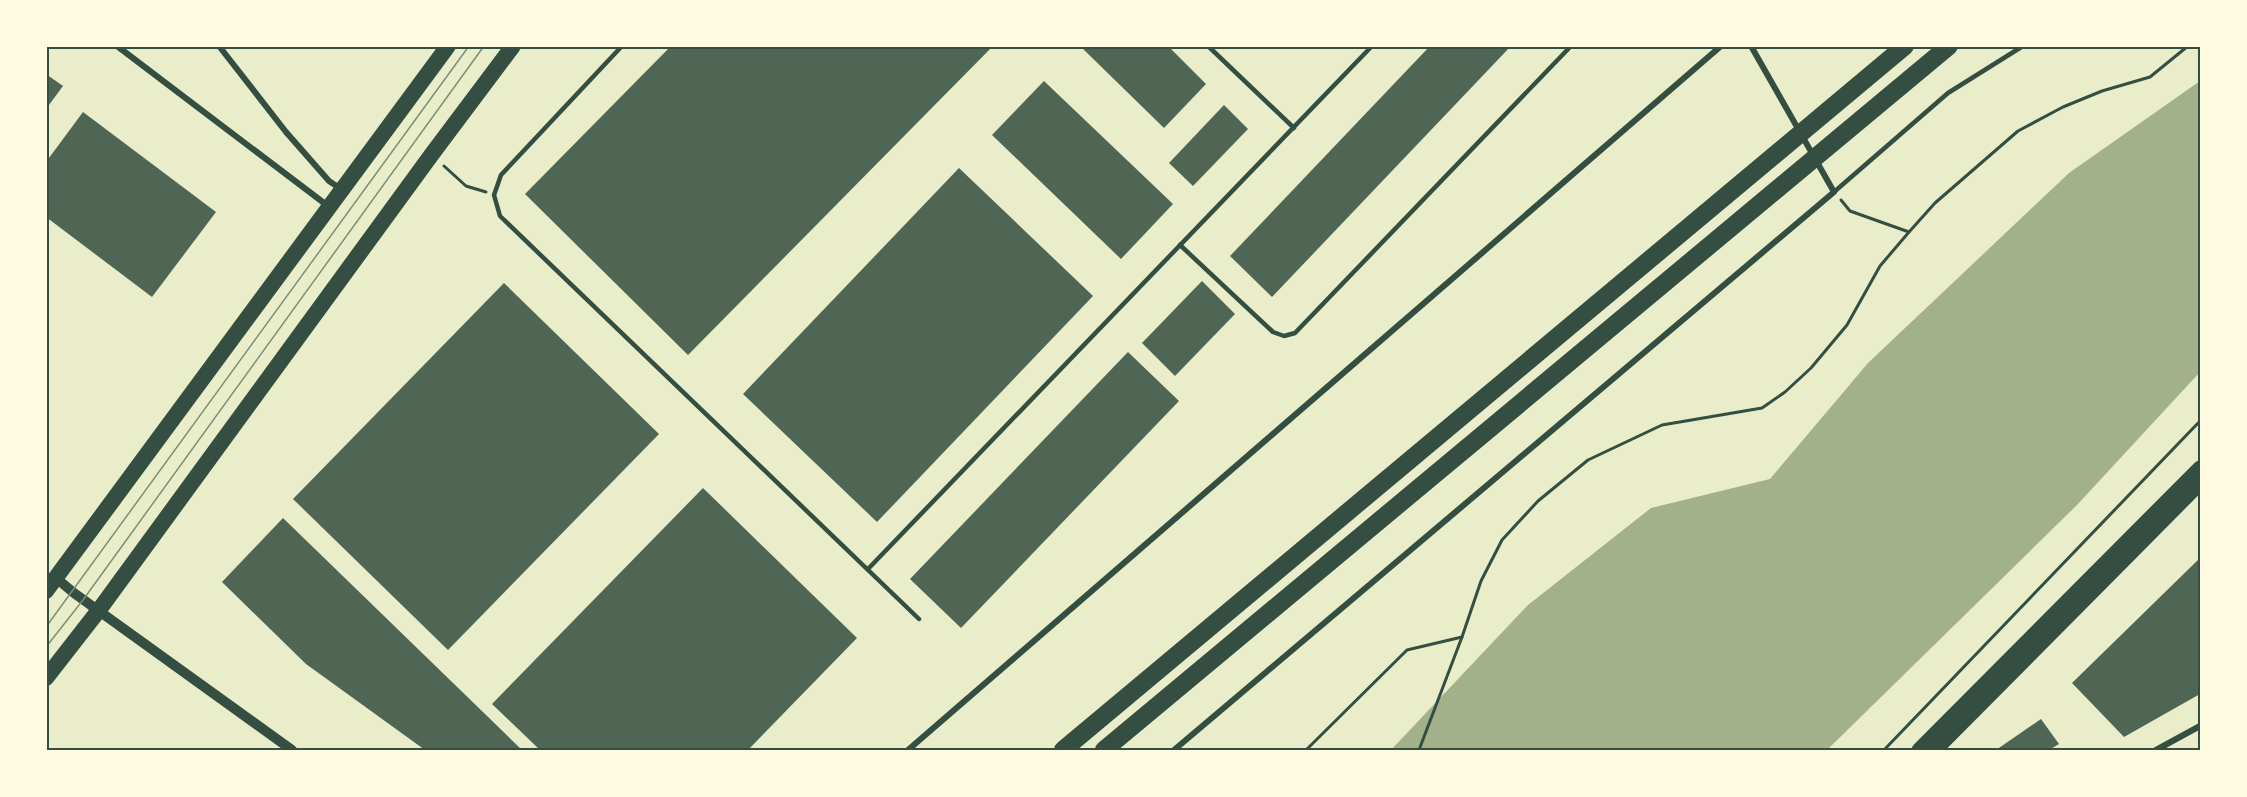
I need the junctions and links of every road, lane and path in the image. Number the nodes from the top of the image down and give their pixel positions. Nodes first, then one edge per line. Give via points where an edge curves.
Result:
1 (117, 46) edge
2 (219, 46) edge
3 (448, 46) edge
4 (513, 46) edge
5 (622, 46) edge
6 (1208, 46) edge
7 (1372, 46) edge
8 (1571, 46) edge
9 (1721, 46) edge
10 (1751, 46) edge
11 (1905, 46) edge
12 (1949, 46) edge
13 (2022, 46) edge
14 (2188, 46) edge
15 (1294, 128) junction
16 (432, 154) junction
17 (341, 189) junction
18 (1834, 192) junction
19 (494, 195) junction
20 (328, 207) junction
21 (1909, 232) junction
22 (1180, 246) junction
23 (2200, 421) edge
24 (2200, 468) edge
25 (2200, 483) edge
26 (868, 569) junction
27 (51, 585) edge
28 (99, 610) junction
29 (919, 619) dead end
30 (1462, 637) junction
31 (46, 678) edge
32 (2200, 726) edge
33 (292, 750) edge
34 (908, 750) edge
35 (1064, 750) edge
36 (1104, 750) edge
37 (1174, 750) edge
38 (1306, 750) edge
39 (1419, 750) edge
40 (1884, 750) edge
41 (1919, 750) edge
42 (1935, 750) edge
43 (2156, 750) edge

1 - 20 street
2 - 17 street via 286,132 329,181
3 - 17 highway
4 - 16 highway
5 - 19 lane via 501,175
6 - 15 lane
7 - 15 lane
8 - 22 lane via 1295,333 1284,336 1273,332
9 - 34 street
10 - 18 street
11 - 35 highway
12 - 36 highway
13 - 18 lane via 1948,93
14 - 21 path via 2150,76 2102,91 2018,130 1935,203
15 - 22 lane
16 - 19 path via 466,186
16 - 28 highway
17 - 20 highway
18 - 21 path via 1850,212
18 - 37 street
19 - 26 lane via 501,216
20 - 27 highway
21 - 30 path via 1880,266 1847,325 1785,392 1762,408 1662,425 1588,460 1539,501 1502,540 1481,581
22 - 26 lane
23 - 40 path
24 - 41 main road
25 - 42 main road
26 - 29 lane
27 - 28 street
28 - 31 highway
28 - 33 street
30 - 38 path via 1407,650
30 - 39 path
32 - 43 street

